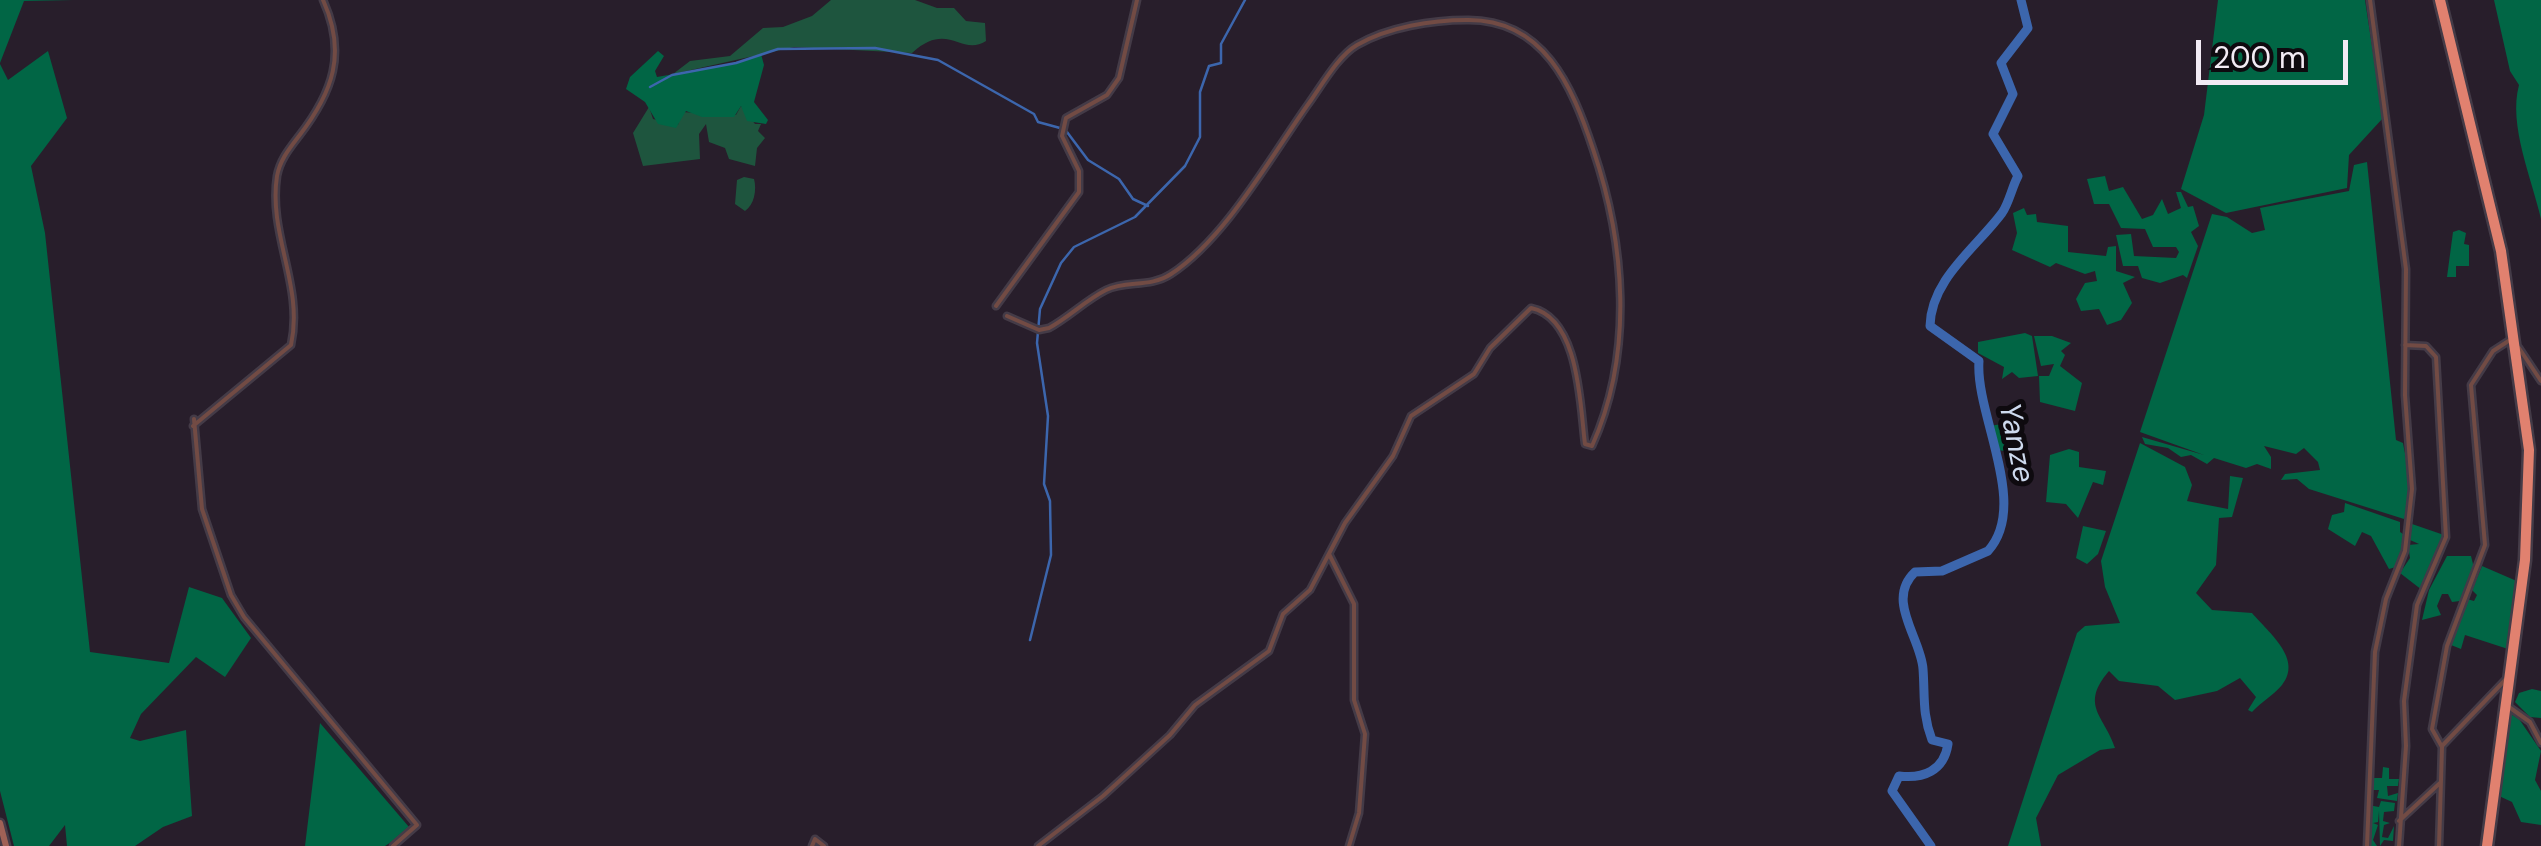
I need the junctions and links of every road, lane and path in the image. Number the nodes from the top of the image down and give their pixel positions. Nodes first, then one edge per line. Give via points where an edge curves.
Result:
1 (323, 0) edge
2 (1137, 0) edge
3 (2370, 0) edge
4 (2440, 0) edge
5 (996, 306) dead end
6 (1007, 316) dead end
7 (2513, 338) junction
8 (2405, 346) junction
9 (2541, 381) edge
10 (194, 419) dead end
11 (193, 426) junction
12 (1329, 554) junction
13 (2508, 677) junction
14 (2505, 706) junction
15 (2541, 743) edge
16 (2442, 747) junction
17 (2440, 783) junction
18 (2399, 820) junction
19 (0, 823) edge
20 (6, 846) edge
21 (393, 846) edge
22 (812, 846) edge
23 (824, 846) edge
24 (1038, 846) edge
25 (1349, 846) edge
26 (2367, 846) edge
27 (2398, 846) edge
28 (2439, 846) edge
29 (2487, 846) edge

1 - 11 street via 337,69 277,176 276,225 296,303 291,345
2 - 5 street via 1120,78 1107,94 1066,118 1062,136 1079,171 1079,192
3 - 8 street via 2406,269
4 - 7 highway via 2501,251
6 - 12 street via 1050,328 1108,288 1171,274 1240,200 1354,46 1452,20 1502,22 1539,45 1572,90 1598,164 1623,294 1613,373 1595,440 1585,444 1584,404 1565,338 1552,318 1531,308 1474,374 1411,416
7 - 9 street
7 - 13 highway via 2530,477
7 - 16 street via 2493,351 2471,385 2485,545 2447,646 2432,728
8 - 18 street via 2426,346 2436,357 2446,537 2417,605
8 - 26 street via 2410,519 2375,652
10 - 11 street
11 - 21 street via 202,509 222,577 244,617 417,826
12 - 24 street via 1310,590 1283,614 1269,651 1196,705 1103,796
12 - 25 street via 1354,604 1354,700 1365,734 1359,814
13 - 14 highway
13 - 16 street
14 - 15 street via 2522,713
14 - 29 highway
16 - 17 street
17 - 18 street
17 - 28 street
18 - 27 street
19 - 20 main road
22 - 23 street via 815,839

